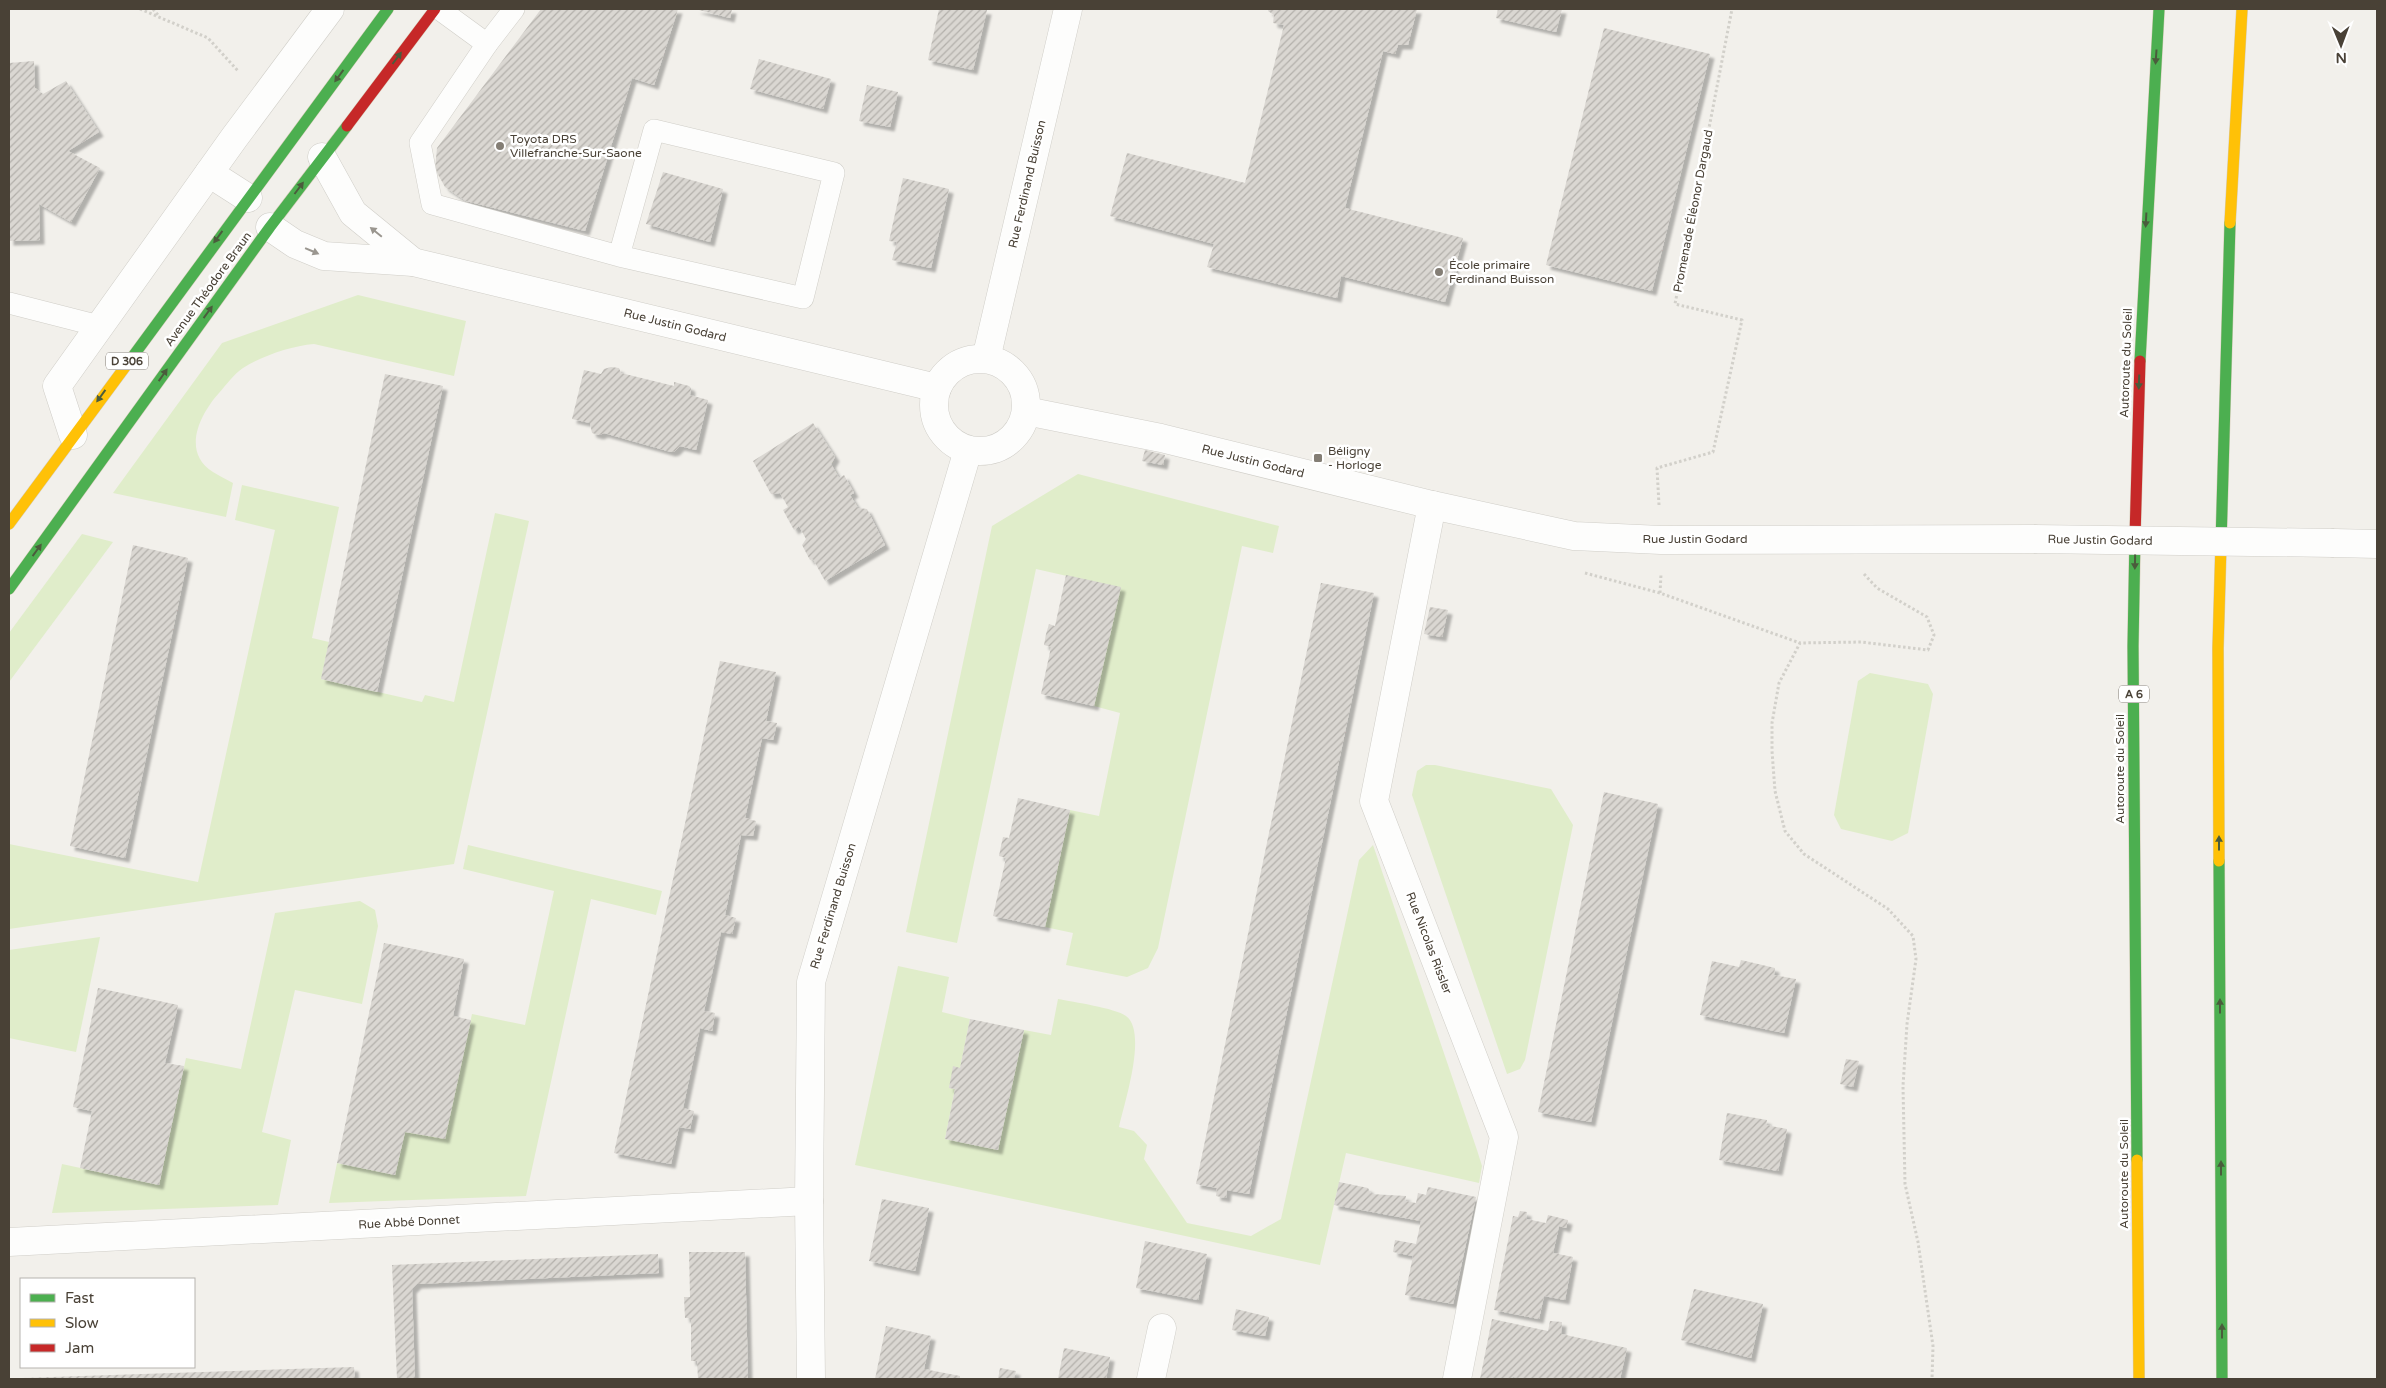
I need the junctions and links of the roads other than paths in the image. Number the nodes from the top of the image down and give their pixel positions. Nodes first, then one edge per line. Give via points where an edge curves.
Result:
1 (330, 9) edge
2 (388, 9) edge
3 (435, 9) edge
4 (439, 9) edge
5 (514, 9) edge
6 (1068, 9) edge
7 (2159, 9) edge
8 (2242, 9) edge
9 (487, 44) junction
10 (322, 157) junction
11 (210, 172) junction
12 (260, 214) junction
13 (619, 256) junction
14 (414, 262) junction
15 (9, 303) edge
16 (99, 326) junction
17 (986, 359) junction
18 (937, 388) junction
19 (1026, 411) junction
20 (73, 435) junction
21 (968, 450) junction
22 (1432, 505) junction
23 (9, 524) edge
24 (2377, 544) edge
25 (9, 589) edge
26 (809, 1201) junction
27 (9, 1242) edge
28 (1162, 1328) dead end
29 (811, 1379) edge
30 (1151, 1379) edge
31 (1457, 1379) edge
32 (2139, 1379) edge
33 (2222, 1379) edge

1 - 11 street
2 -> 12 main road, Avenue Théodore Braun / D 306 via 284,152
10 -> 3 main road, Avenue Théodore Braun / D 306
4 - 9 lane
5 - 9 lane
6 - 17 street, Rue Ferdinand Buisson
7 -> 32 main road, Autoroute du Soleil / A 6 via 2141,346 2133,646
33 -> 8 main road via 2218,638 2227,286
9 - 13 lane via 420,144 432,204
12 -> 10 main road, Avenue Théodore Braun / D 306
14 -> 10 street, Rue Justin Godard via 353,213
11 - 12 street, Rue Justin Godard
11 - 16 street
12 -> 14 street, Rue Justin Godard via 295,244 324,256
12 -> 20 main road, Avenue Théodore Braun / D 306
25 -> 12 main road, Avenue Théodore Braun / D 306
13 - 13 lane via 802,298 834,173 654,130
14 - 18 street, Rue Justin Godard
15 - 16 lane
16 - 20 street via 57,386
17 - 18 street via 956,365 944,375
17 - 19 street via 1000,363 1021,382 1026,396
18 - 21 street via 936,419 943,432
19 - 21 street via 1022,425 1012,438 992,449
19 - 22 street, Rue Justin Godard via 1161,438
20 - 23 main road, Avenue Théodore Braun / D 306
21 - 26 street, Rue Ferdinand Buisson via 811,982
22 - 24 street, Rue Justin Godard, bridge via 1574,536 1660,540 2034,539
22 - 31 street, Rue Nicolas Rissler via 1374,801 1504,1137
26 - 27 street, Rue Abbé Donnet
26 - 29 street, Rue Ferdinand Buisson
28 - 30 street

